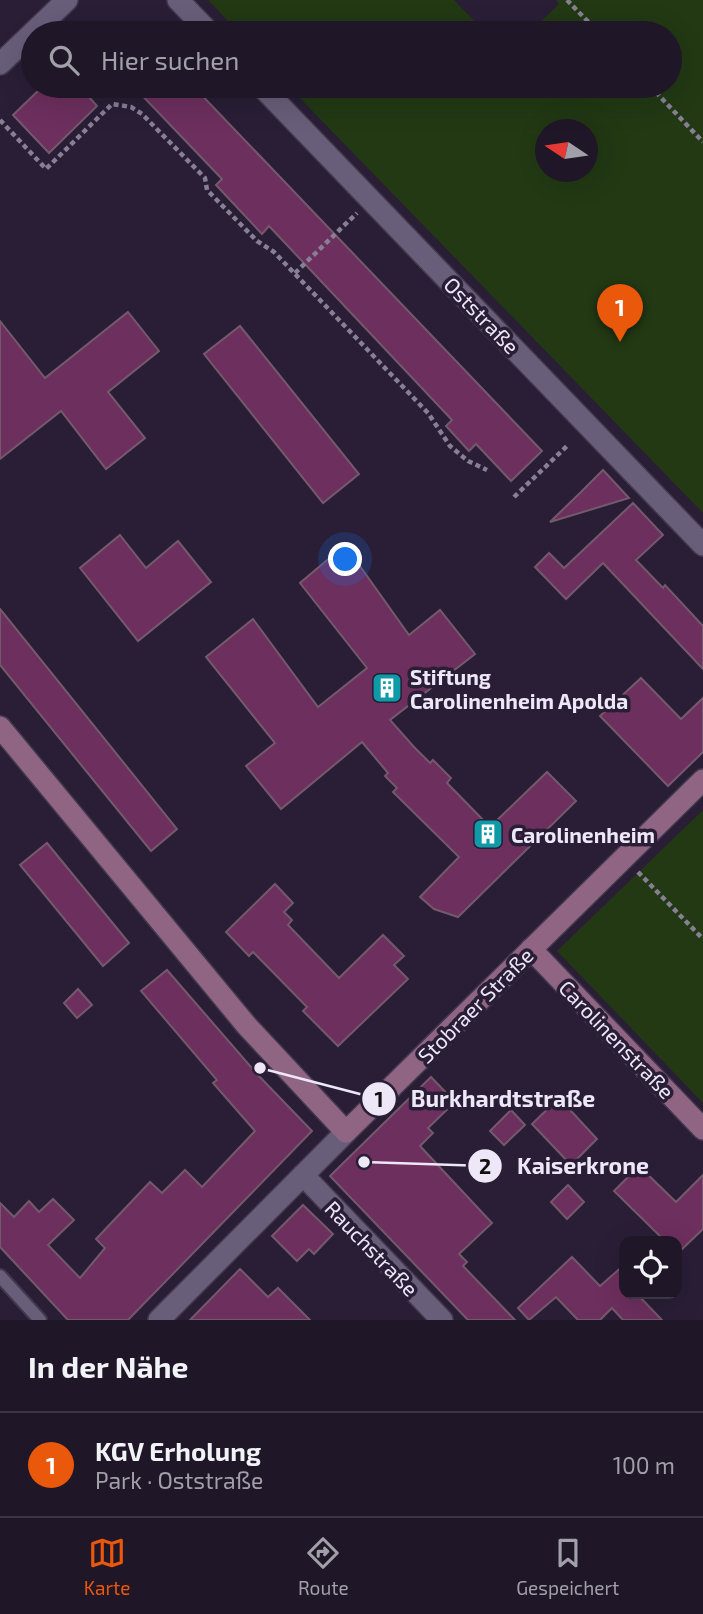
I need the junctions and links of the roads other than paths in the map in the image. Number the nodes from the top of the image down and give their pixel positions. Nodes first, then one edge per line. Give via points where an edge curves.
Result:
1 (67, 0) edge
2 (178, 0) edge
3 (45, 21) edge
4 (198, 21) edge
5 (21, 44) edge
6 (0, 64) edge
7 (272, 98) edge
8 (703, 545) edge
9 (0, 727) edge
10 (703, 780) edge
11 (531, 949) junction
12 (703, 1129) edge
13 (346, 1132) junction
14 (303, 1175) junction
15 (0, 1276) edge
16 (40, 1320) edge
17 (159, 1320) edge
18 (442, 1320) edge

1 - 3 street
2 - 4 street
5 - 6 street
7 - 8 street, Oststraße
9 - 13 street via 247,1026
10 - 11 street, Stobraer Straße
11 - 12 street, Carolinenstraße
11 - 13 street, Stobraer Straße
13 - 14 street, Stobraer Straße
14 - 17 street, Stobraer Straße
14 - 18 street, Rauchstraße
15 - 16 lane

